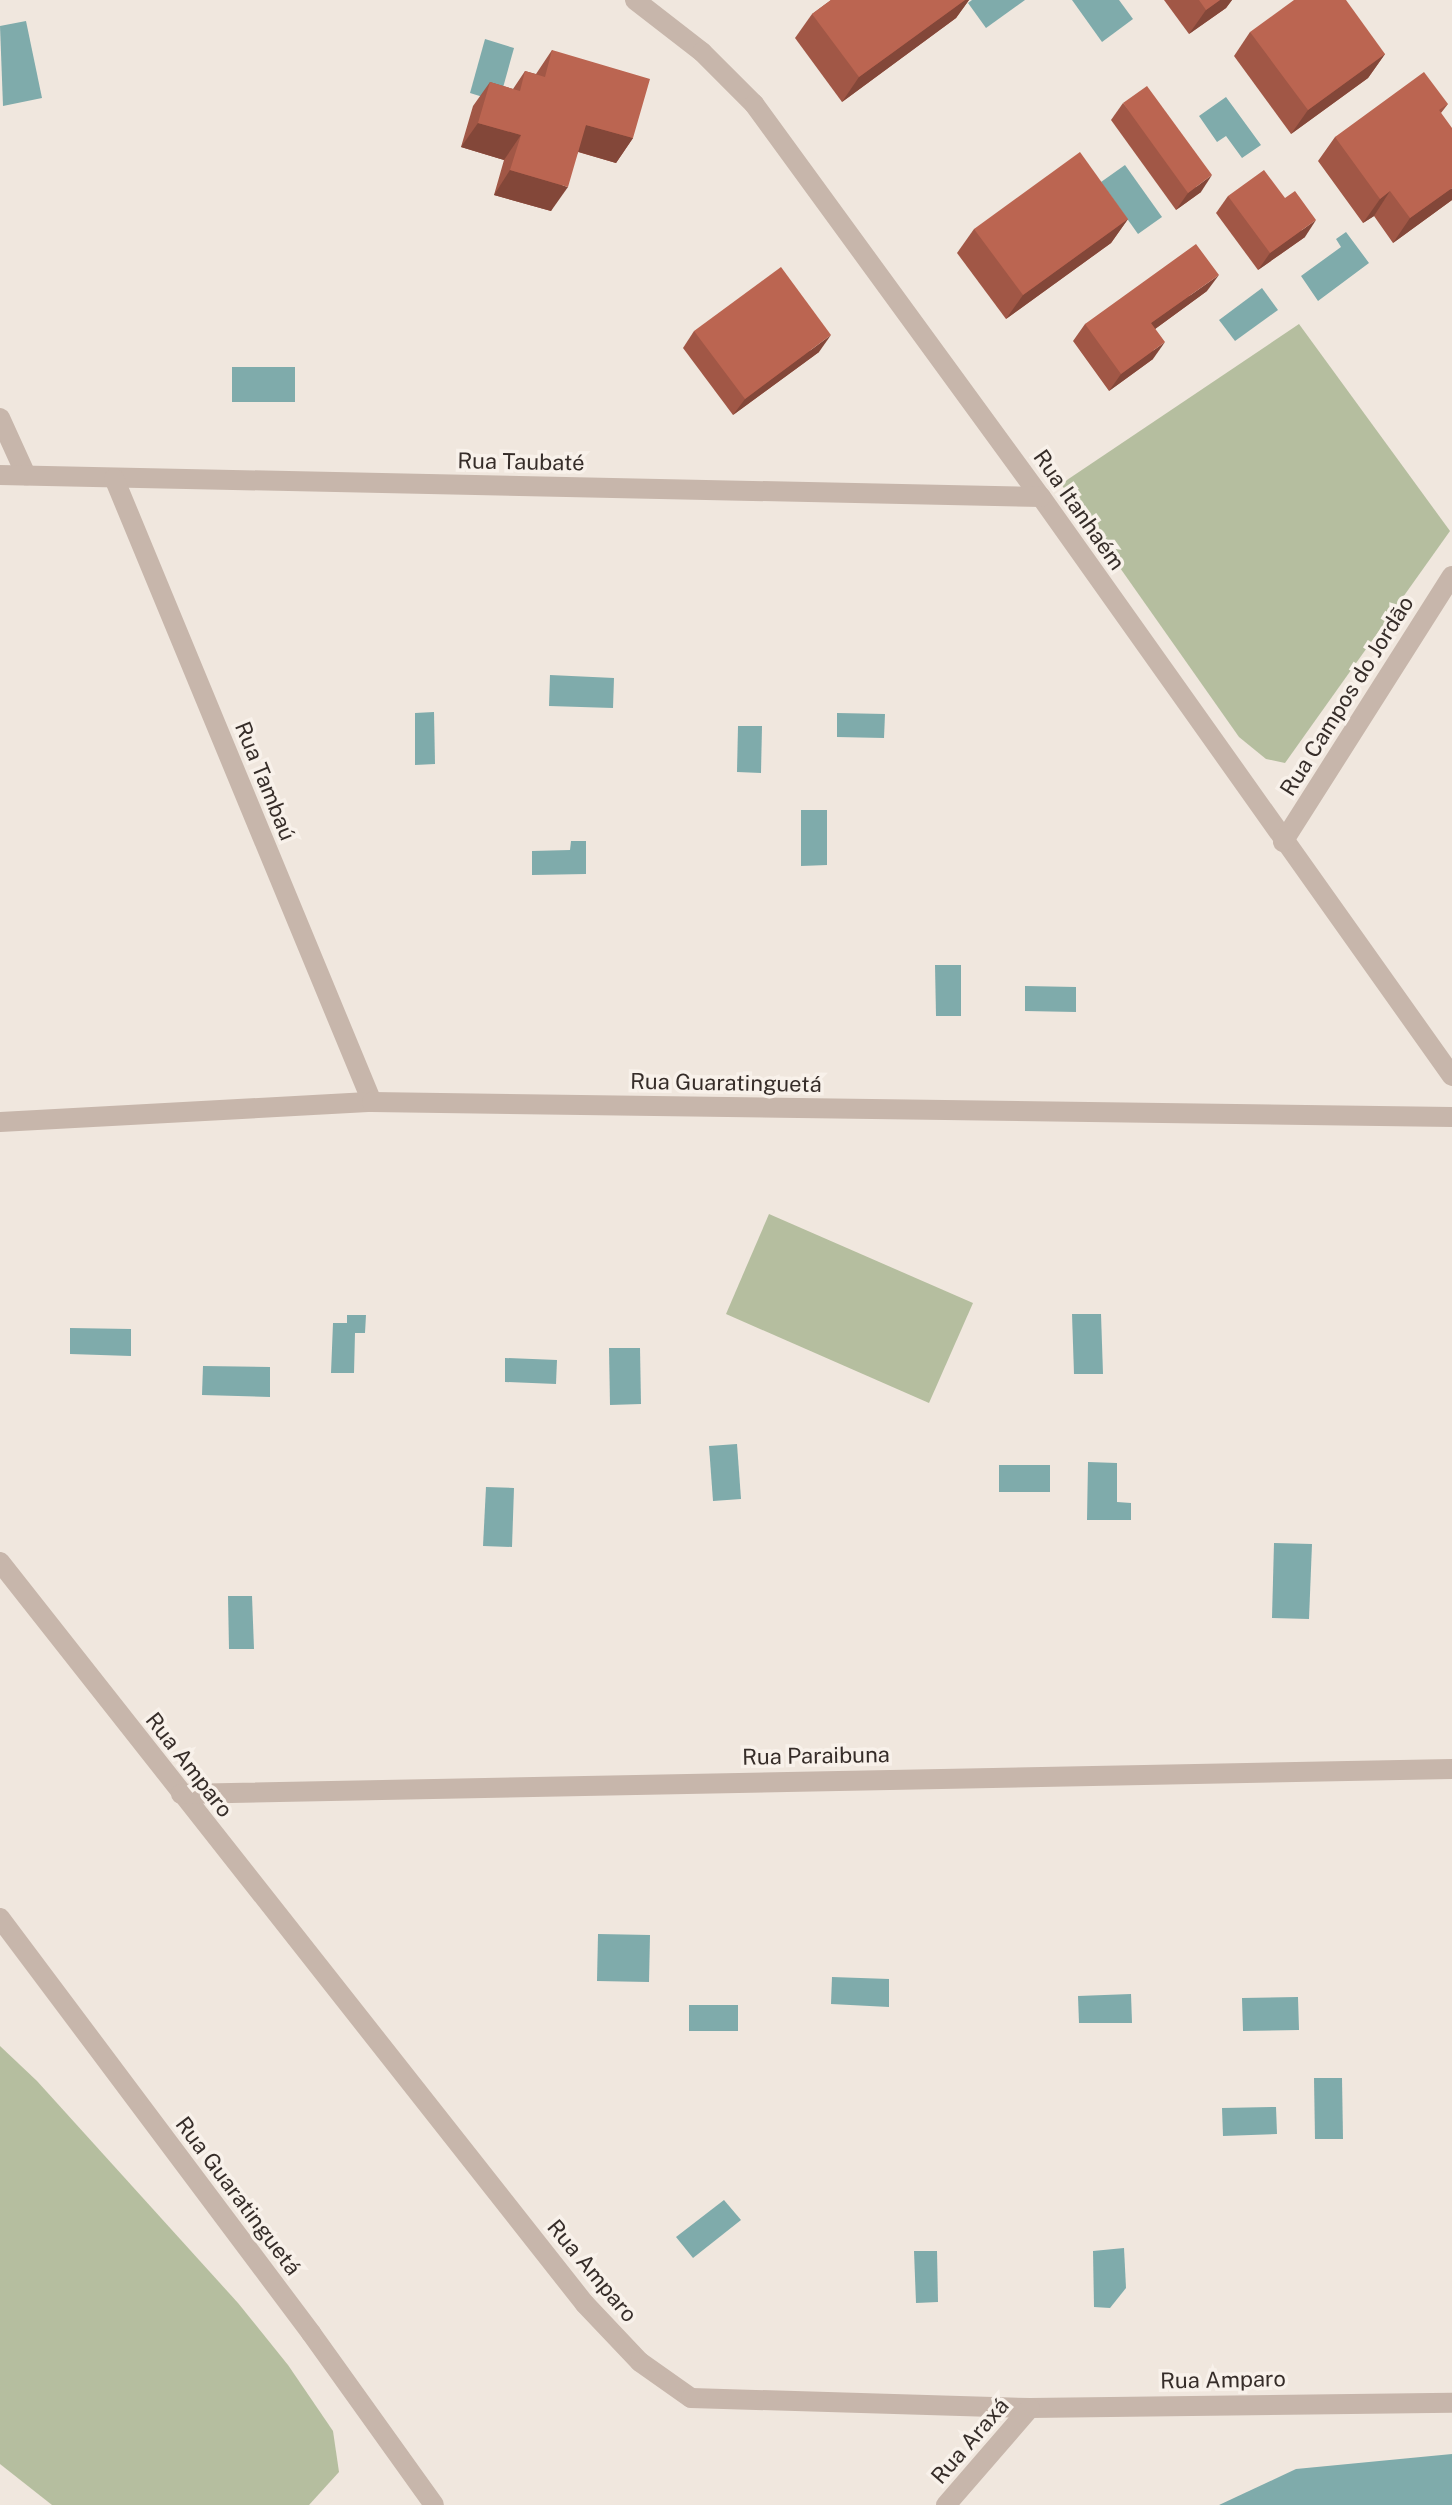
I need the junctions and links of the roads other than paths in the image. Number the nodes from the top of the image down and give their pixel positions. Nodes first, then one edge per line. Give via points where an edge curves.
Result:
1 (635, 0) edge
2 (0, 418) edge
3 (0, 475) edge
4 (26, 475) junction
5 (114, 478) junction
6 (1041, 497) junction
7 (1452, 576) edge
8 (1283, 842) junction
9 (1452, 1076) edge
10 (372, 1102) junction
11 (1452, 1117) edge
12 (0, 1122) edge
13 (0, 1562) edge
14 (1452, 1769) edge
15 (181, 1794) junction
16 (0, 1918) edge
17 (1452, 2403) edge
18 (1030, 2408) junction
19 (434, 2505) edge
20 (946, 2505) edge

1 - 6 street, Rua Itanhaém via 702,52 754,104
2 - 4 street
3 - 4 street, Rua Taubaté
4 - 5 street, Rua Taubaté
5 - 6 street, Rua Taubaté
5 - 10 street, Rua Tambaú
6 - 8 street, Rua Itanhaém
7 - 8 street, Rua Campos do Jordão
8 - 9 street, Rua Itanhaém
10 - 11 street, Rua Guaratinguetá
10 - 12 street, Rua Guaratinguetá
13 - 15 street, Rua Amparo
14 - 15 street, Rua Paraibuna
15 - 18 street, Rua Amparo via 585,2304 640,2362 691,2398
16 - 19 street, Rua Guaratinguetá
17 - 18 street, Rua Amparo
18 - 20 street, Rua Araxá

